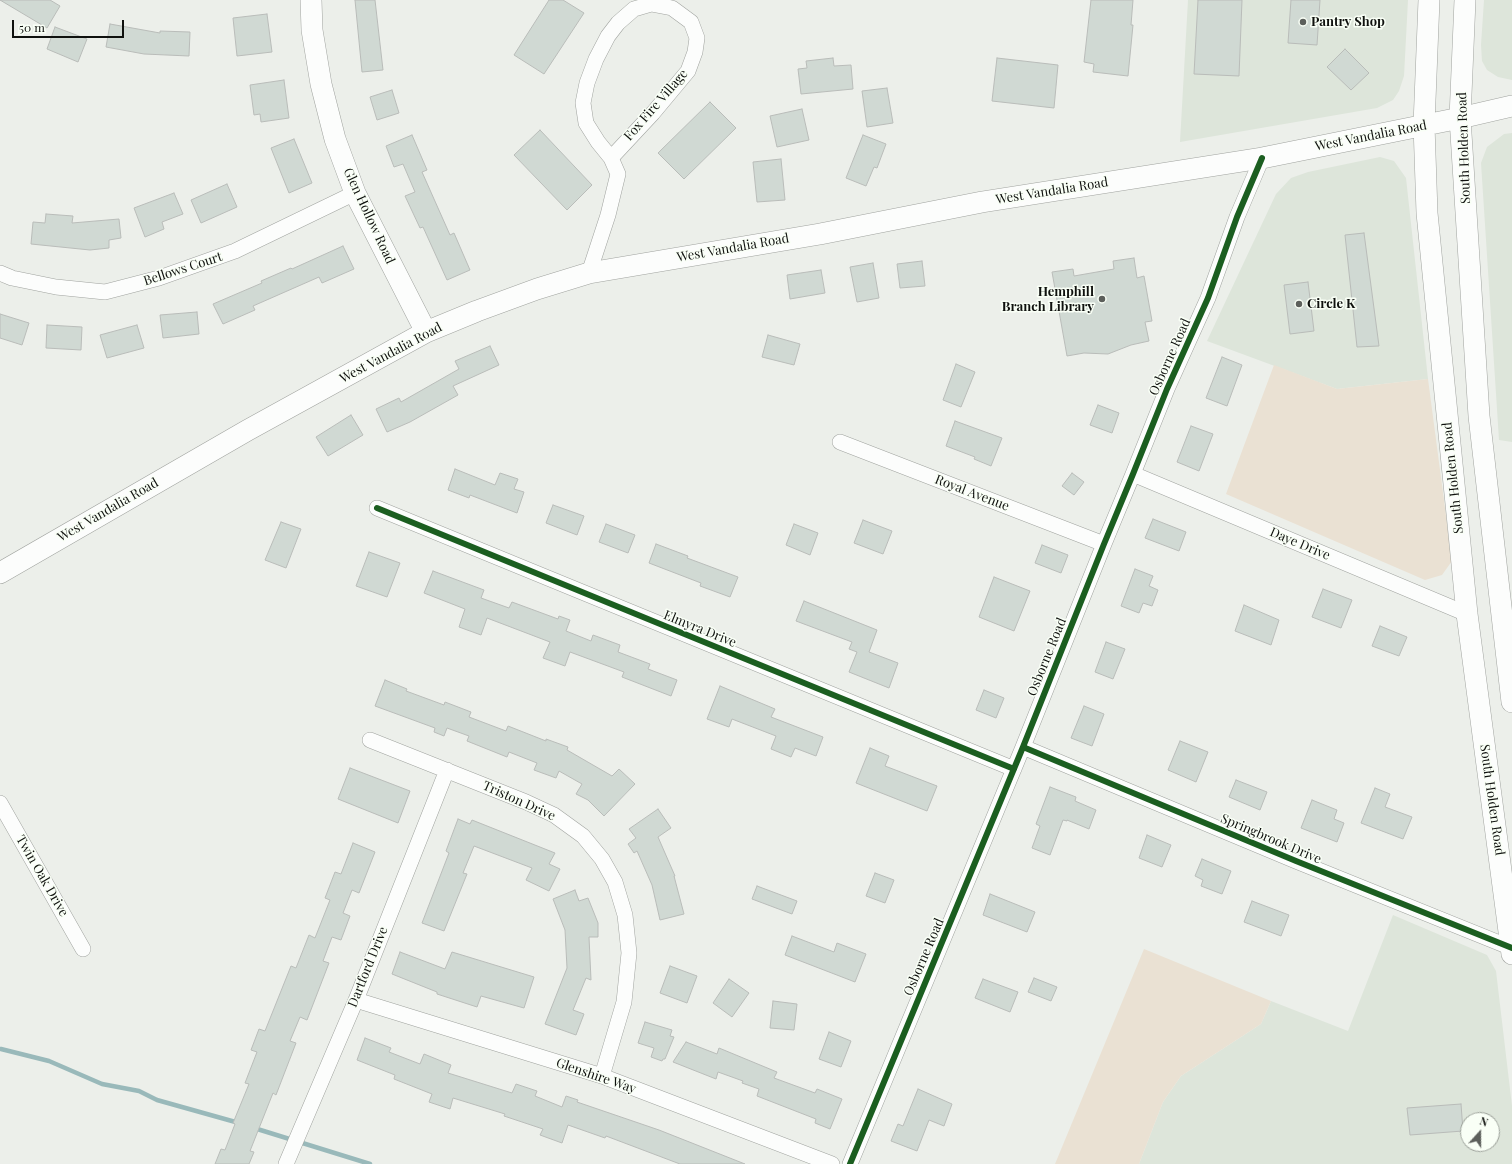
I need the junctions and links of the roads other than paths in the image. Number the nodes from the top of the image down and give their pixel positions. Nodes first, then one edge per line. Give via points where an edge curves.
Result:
1 (311, 0) edge
2 (1430, 0) edge
3 (1465, 0) edge
4 (1512, 106) edge
5 (1460, 118) junction
6 (1424, 125) junction
7 (611, 158) junction
8 (1262, 158) junction
9 (355, 193) junction
10 (0, 273) edge
11 (589, 273) junction
12 (426, 332) junction
13 (840, 442) dead end
14 (1133, 474) junction
15 (377, 508) dead end
16 (1104, 544) junction
17 (7, 568) edge
18 (1467, 614) junction
19 (1508, 631) edge
20 (1512, 702) edge
21 (370, 740) dead end
22 (1023, 747) junction
23 (1014, 769) junction
24 (447, 770) junction
25 (0, 803) edge
26 (1512, 948) edge
27 (83, 949) dead end
28 (1512, 954) edge
29 (356, 1000) junction
30 (602, 1076) junction
31 (286, 1164) edge
32 (832, 1164) edge
33 (850, 1164) edge

1 - 9 main road, Glen Hollow Road via 312,30 321,84 335,140
2 - 6 main road, South Holden Road
3 - 5 main road, South Holden Road
4 - 5 main road, West Vandalia Road
5 - 6 main road, West Vandalia Road
5 - 19 main road, South Holden Road via 1479,416
6 - 8 main road, West Vandalia Road
6 - 18 main road, South Holden Road via 1427,213
7 - 7 street, Fox Fire Village via 586,123 582,103 596,59 608,36 634,9 652,4 672,8 691,22 697,38 688,71
7 - 11 street, Fox Fire Village via 618,174
8 - 11 main road, West Vandalia Road via 982,202 820,234
8 - 14 street, Osborne Road via 1237,217 1208,298 1167,389
9 - 10 street, Bellows Court via 235,251 159,278 105,292 56,287
9 - 12 main road, Glen Hollow Road
11 - 12 main road, West Vandalia Road via 517,296
12 - 17 main road, West Vandalia Road
13 - 16 street, Royal Avenue
14 - 16 street, Osborne Road
14 - 18 street, Daye Drive
15 - 23 street, Elmyra Drive
16 - 22 street, Osborne Road
18 - 26 main road, South Holden Road
19 - 20 main road, South Holden Road
21 - 24 street, Triston Drive
22 - 23 street, Osborne Road
22 - 26 street, Springbrook Drive
23 - 33 street, Osborne Road
24 - 29 street, Dartford Drive
24 - 30 street, Triston Drive via 554,815 583,836 602,859 615,882 625,915 629,953 624,1002
25 - 27 street, Twin Oak Drive
26 - 28 main road, South Holden Road
29 - 30 street, Glenshire Way
29 - 31 street, Dartford Drive
30 - 32 street, Glenshire Way

